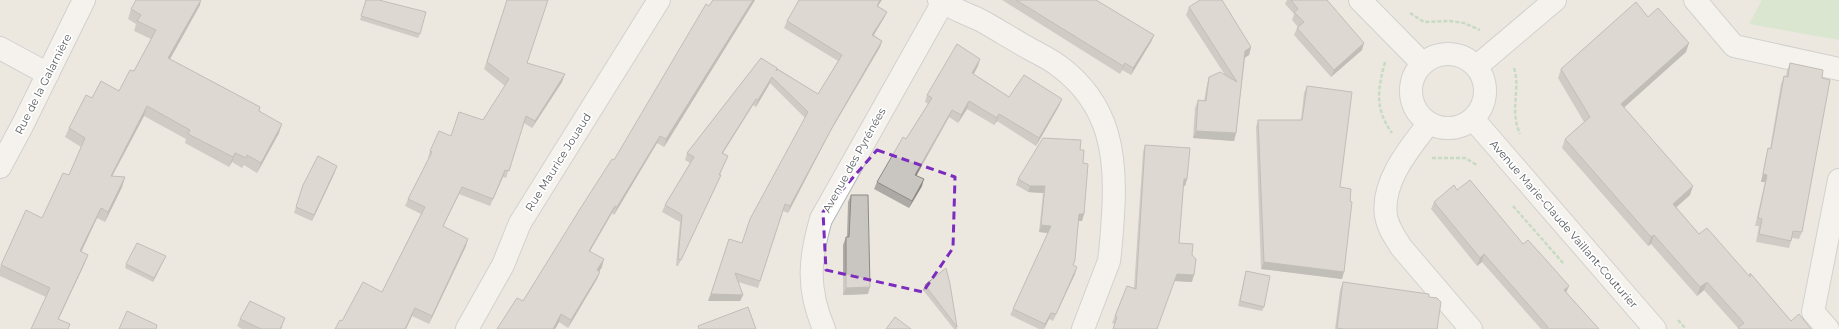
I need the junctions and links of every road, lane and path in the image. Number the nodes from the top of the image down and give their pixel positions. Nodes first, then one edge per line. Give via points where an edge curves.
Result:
1 (84, 0) edge
2 (659, 0) edge
3 (1360, 0) edge
4 (1555, 0) edge
5 (1696, 0) edge
6 (941, 1) edge
7 (1407, 12) dead end
8 (1503, 44) junction
9 (0, 48) edge
10 (1385, 58) dead end
11 (1423, 64) junction
12 (1476, 67) junction
13 (1839, 69) edge
14 (48, 74) junction
15 (1473, 119) junction
16 (1429, 124) junction
17 (1524, 140) dead end
18 (1410, 149) junction
19 (0, 167) edge
20 (1481, 169) dead end
21 (1839, 180) edge
22 (1511, 204) dead end
23 (1567, 267) dead end
24 (1676, 318) dead end
25 (467, 329) edge
26 (824, 329) edge
27 (1083, 329) edge
28 (1472, 329) edge
29 (1655, 329) edge
30 (1686, 329) edge
31 (1828, 329) edge

1 - 14 street, Rue de la Galarnière
2 - 25 street, Rue Maurice Jouaud via 520,223 503,265
3 - 11 street
4 - 8 street
5 - 13 street via 1734,46
6 - 26 street, Avenue des Pyrénées via 821,219 813,245 811,271 812,293
6 - 27 street via 982,21 1058,65 1083,89 1100,115 1109,138 1114,162 1110,252
7 - 8 path via 1424,22 1464,23
8 - 12 street
8 - 17 path via 1514,70 1517,85 1515,117
9 - 14 street
10 - 18 path via 1379,85 1382,115 1397,139
11 - 12 street via 1432,58 1449,54 1461,57
11 - 16 street via 1413,78 1411,97 1417,112
12 - 15 street via 1483,81 1485,93 1482,107
14 - 19 street, Rue de la Galarnière
15 - 16 street via 1449,129
15 - 29 street, Avenue Marie-Claude Vaillant-Couturier
16 - 18 street
18 - 20 path via 1427,158 1465,158
18 - 28 street via 1389,184 1386,216 1392,233 1401,247
21 - 31 street via 1813,312
22 - 23 path
24 - 30 path

